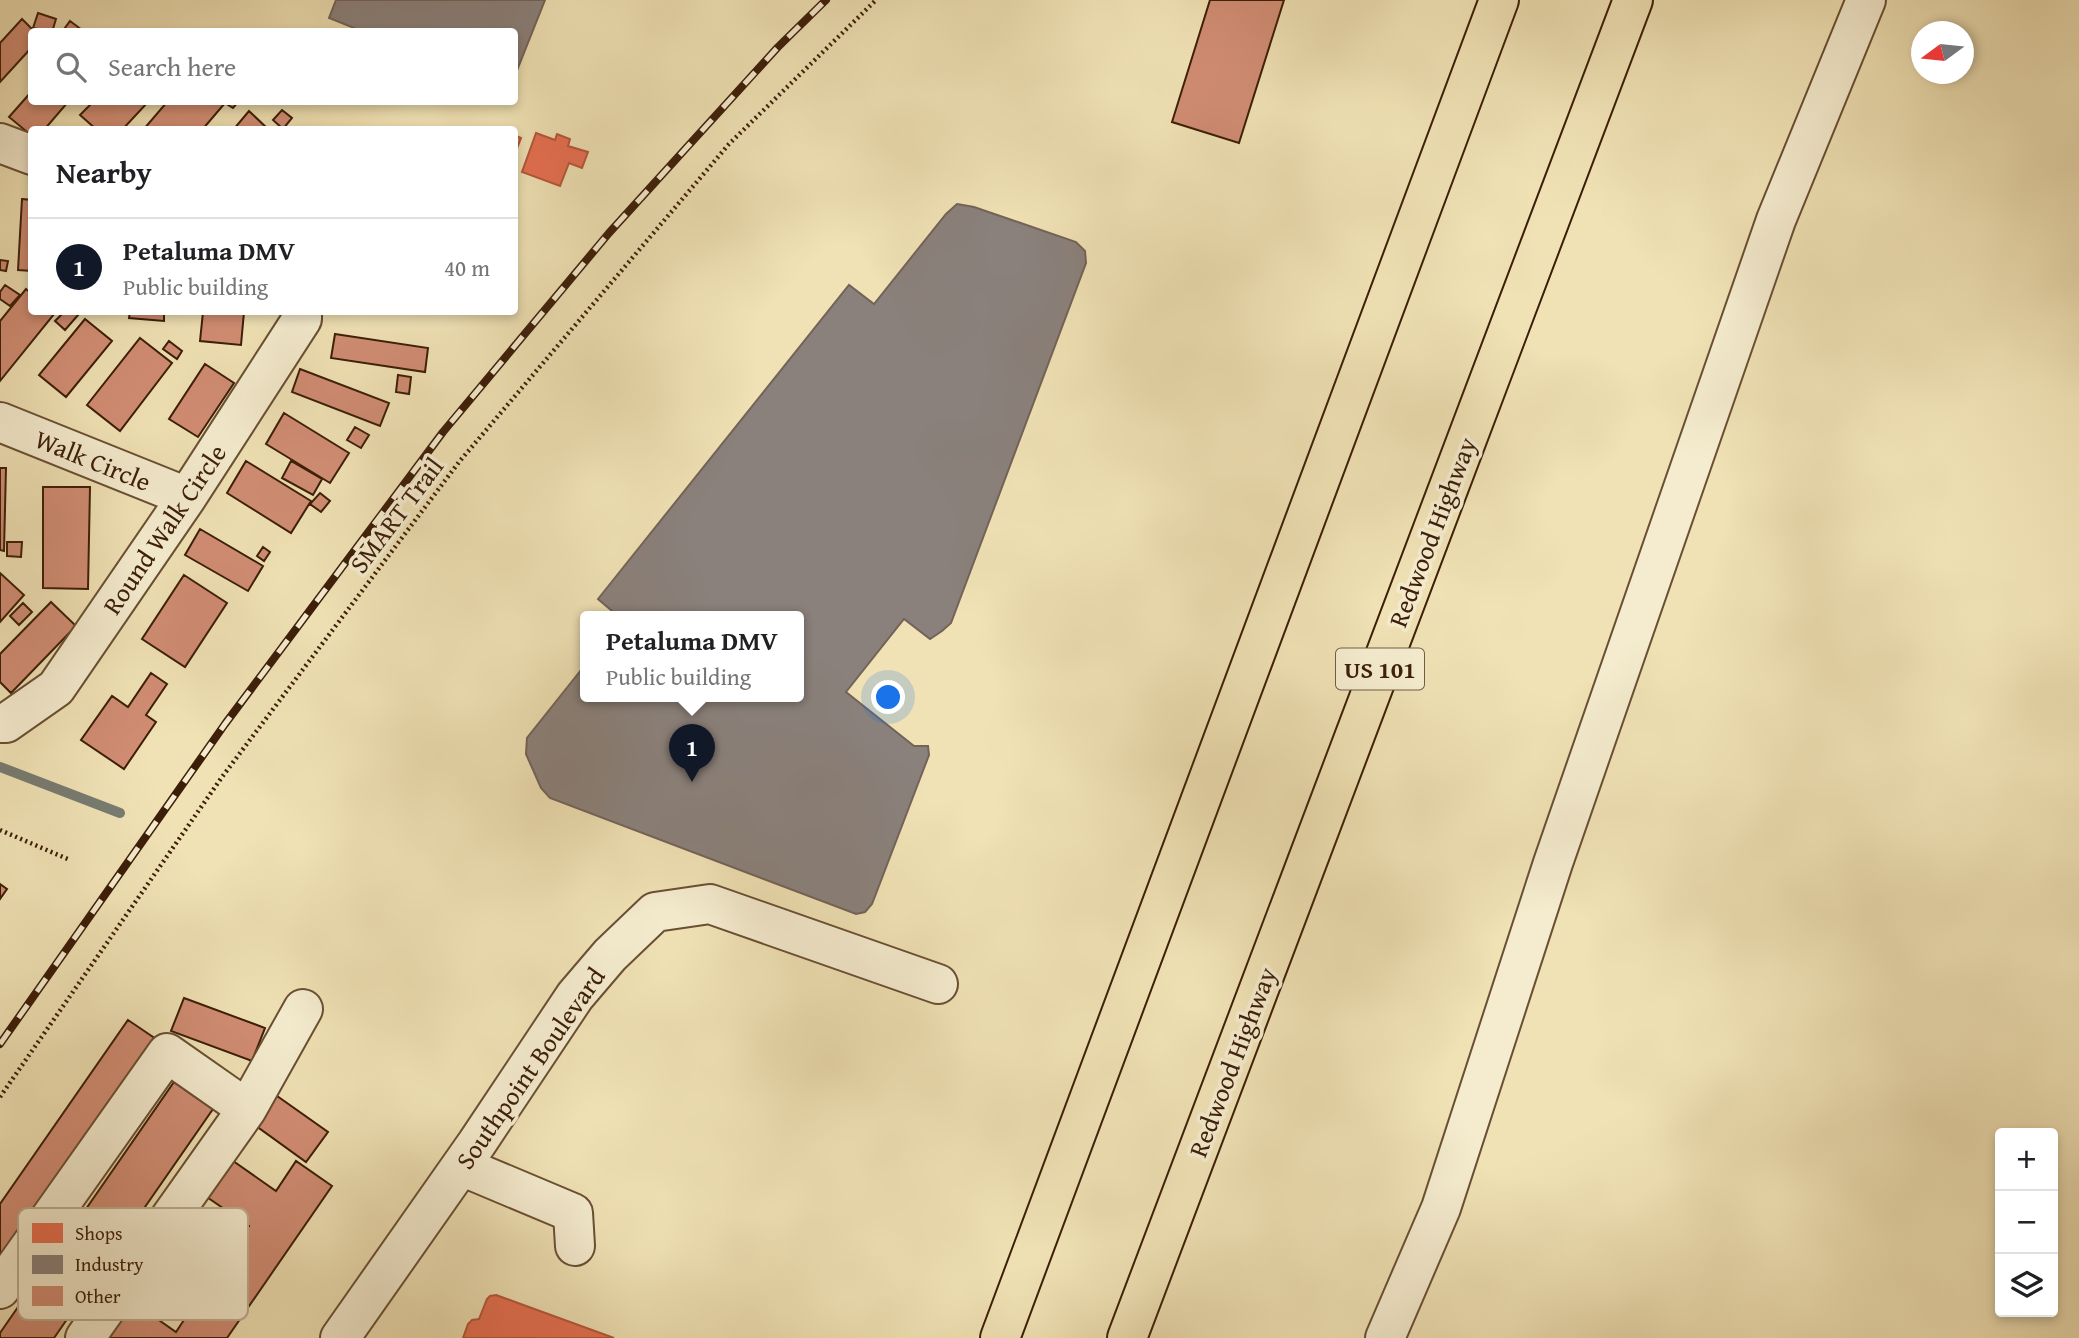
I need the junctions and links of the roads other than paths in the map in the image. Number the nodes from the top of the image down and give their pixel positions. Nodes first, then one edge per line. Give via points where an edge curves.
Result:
1 (1499, 0) edge
2 (1633, 0) edge
3 (1866, 0) edge
4 (0, 143) edge
5 (28, 154) edge
6 (302, 315) edge
7 (0, 422) edge
8 (187, 498) junction
9 (0, 723) edge
10 (937, 984) dead end
11 (303, 1009) dead end
12 (247, 1110) junction
13 (461, 1166) junction
14 (57, 1208) edge
15 (177, 1208) edge
16 (575, 1246) dead end
17 (18, 1264) edge
18 (0, 1289) edge
19 (98, 1320) edge
20 (85, 1338) edge
21 (340, 1338) edge
22 (1000, 1338) edge
23 (1127, 1338) edge
24 (1385, 1338) edge

1 - 22 highway
2 - 23 highway, Redwood Highway / US 101
3 - 24 street via 1776,220 1553,863 1441,1208
4 - 5 street
6 - 8 street, Round Walk Circle
7 - 8 street, Walk Circle
8 - 9 street, Round Walk Circle via 56,688
10 - 13 street, Southpoint Boulevard via 710,904 655,912 575,996
11 - 12 street
12 - 14 street via 167,1053
12 - 15 street
13 - 16 street via 573,1213
13 - 21 street, Southpoint Boulevard
17 - 18 street
19 - 20 street

